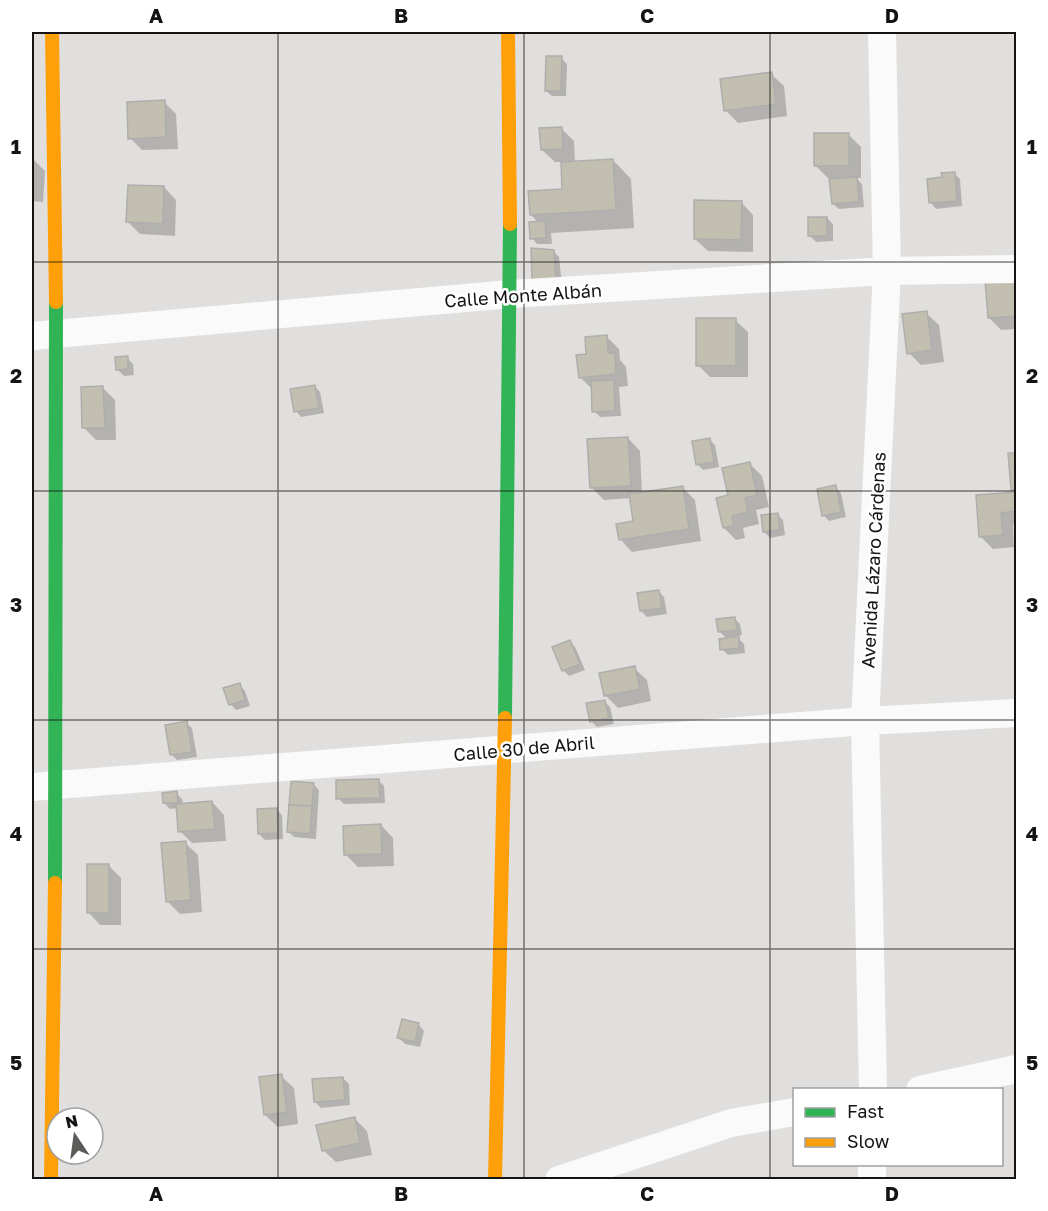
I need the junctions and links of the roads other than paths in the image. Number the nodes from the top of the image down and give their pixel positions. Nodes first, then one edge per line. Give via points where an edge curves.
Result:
1 (52, 32) edge
2 (508, 32) edge
3 (882, 32) edge
4 (1017, 269) edge
5 (887, 272) junction
6 (511, 294) junction
7 (44, 336) edge
8 (1017, 713) edge
9 (865, 721) junction
10 (505, 749) junction
11 (44, 786) edge
12 (1017, 1069) edge
13 (873, 1088) edge
14 (925, 1088) edge
15 (793, 1112) edge
16 (51, 1179) edge
17 (495, 1179) edge
18 (559, 1179) edge

1 - 7 street
2 - 6 street
3 - 5 street, Avenida Lázaro Cárdenas
4 - 5 street, Calle Monte Albán
5 - 6 street, Calle Monte Albán
5 - 9 street, Avenida Lázaro Cárdenas
6 - 7 street, Calle Monte Albán
6 - 10 street
7 - 11 street
8 - 9 street, Calle 30 de Abril
9 - 10 street, Calle 30 de Abril
9 - 13 street, Avenida Lázaro Cárdenas
10 - 11 street, Calle 30 de Abril
10 - 17 street
11 - 16 street
12 - 14 street
15 - 18 street via 730,1123

